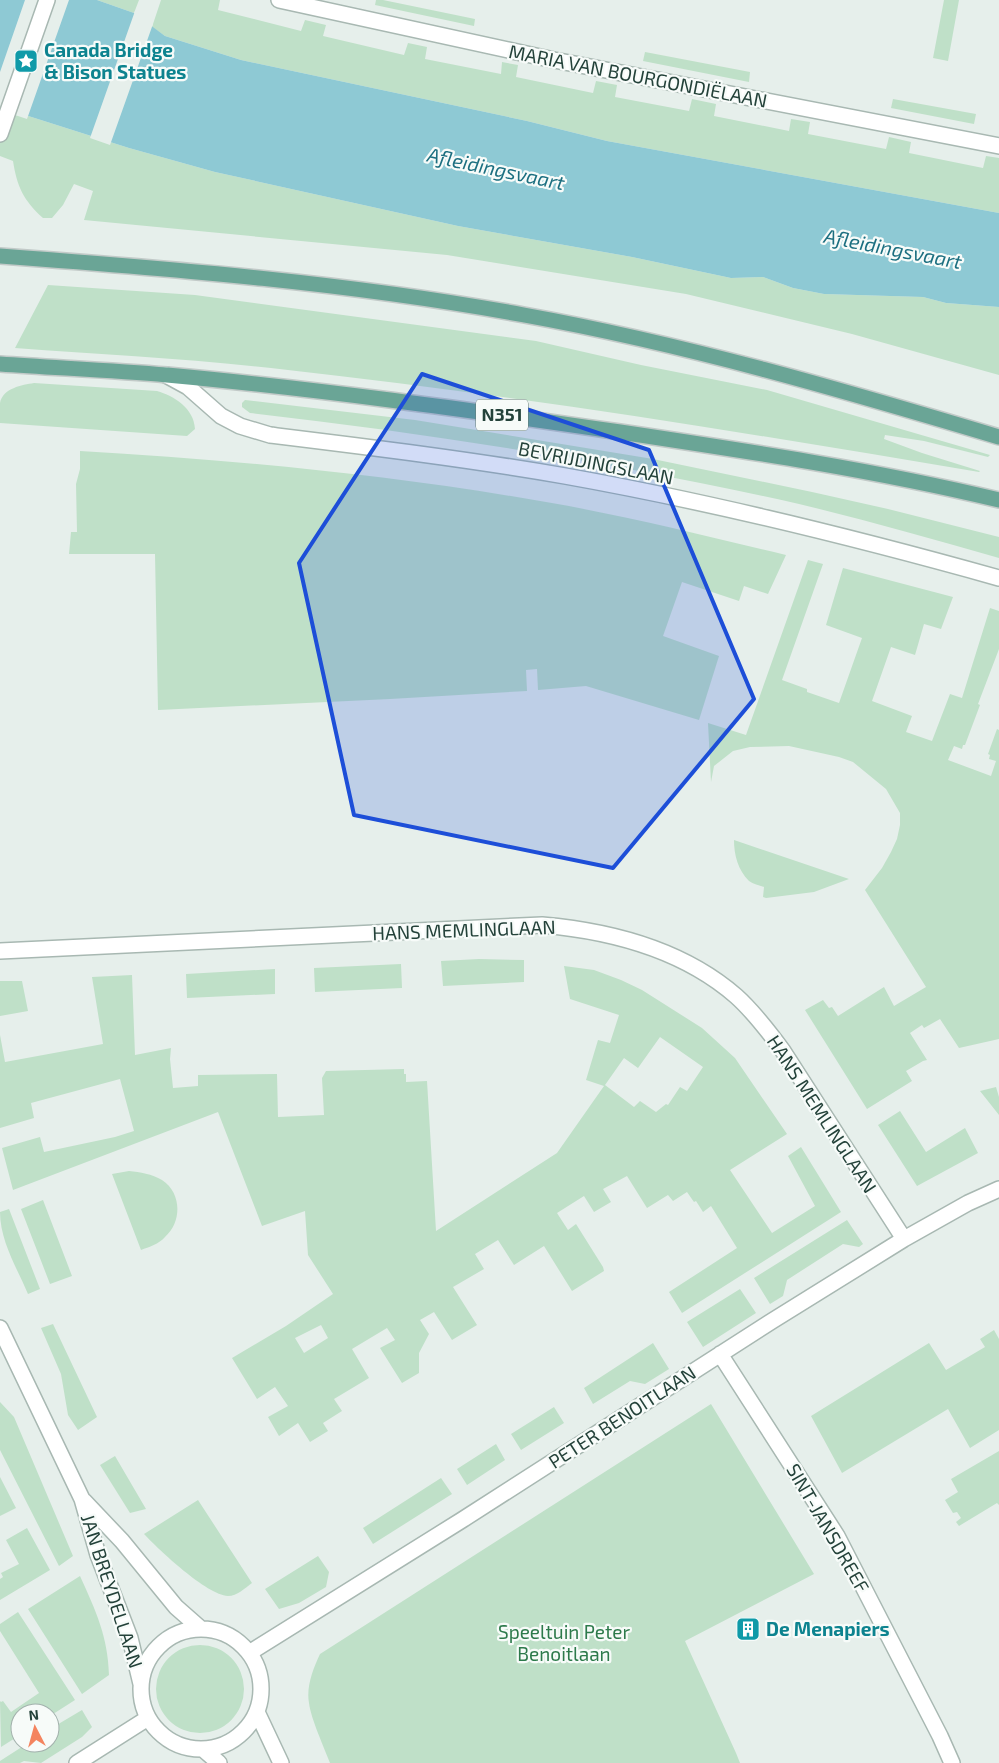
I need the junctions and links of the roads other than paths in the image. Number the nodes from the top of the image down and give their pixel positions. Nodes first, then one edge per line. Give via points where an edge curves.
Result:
1 (47, 0) edge
2 (279, 0) edge
3 (0, 134) edge
4 (999, 146) edge
5 (0, 256) edge
6 (0, 364) edge
7 (166, 375) junction
8 (999, 437) edge
9 (999, 500) edge
10 (999, 578) edge
11 (0, 951) edge
12 (999, 1189) edge
13 (904, 1239) junction
14 (0, 1328) edge
15 (720, 1354) junction
16 (82, 1499) junction
17 (201, 1629) junction
18 (249, 1653) junction
19 (141, 1684) junction
20 (257, 1712) junction
21 (148, 1718) junction
22 (204, 1750) junction
23 (77, 1763) edge
24 (219, 1763) edge
25 (281, 1763) edge
26 (952, 1763) edge

1 - 3 street
2 - 4 street, MARIA VAN BOURGONDIËLAAN via 554,60
5 - 8 main road via 279,280 403,295 524,315 641,339 783,374
6 - 7 main road, BEVRIJDINGSLAAN / N351
7 - 9 main road, BEVRIJDINGSLAAN / N351 via 384,399 672,440 827,465
7 - 10 street, BEVRIJDINGSLAAN via 188,388 221,416 240,426 270,434 476,461 654,493 802,526
11 - 13 street, HANS MEMLINGLAAN via 542,925 602,933 646,945 710,975 761,1022
12 - 13 street, PETER BENOITLAAN
13 - 15 street, PETER BENOITLAAN
14 - 16 street, JAN BREYDELLAAN
15 - 18 street, PETER BENOITLAAN
15 - 26 street, SINT-JANSDREEF via 837,1536
16 - 17 street, JAN BREYDELLAAN via 176,1606
16 - 19 street, JAN BREYDELLAAN via 98,1555 130,1638
17 - 18 street via 232,1638
17 - 19 street via 180,1633 160,1646 146,1664
18 - 20 street via 259,1675 261,1696
19 - 21 street
20 - 22 street via 237,1737
20 - 25 street
21 - 22 street via 170,1740
21 - 23 street
22 - 24 street

